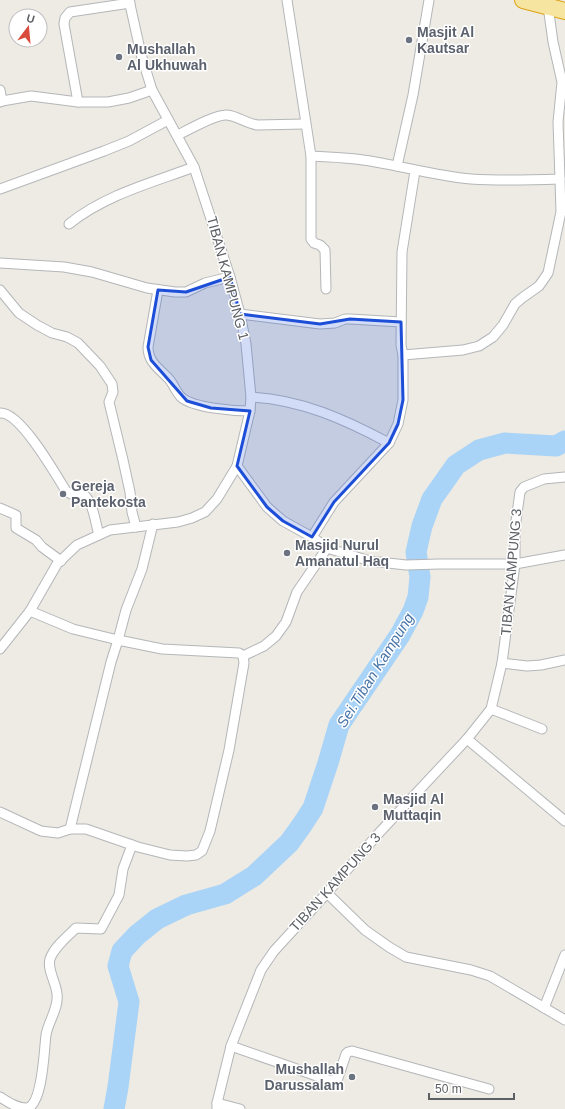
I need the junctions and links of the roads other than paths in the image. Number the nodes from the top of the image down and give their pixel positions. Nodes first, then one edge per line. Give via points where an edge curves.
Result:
1 (287, 0) edge
2 (429, 0) edge
3 (523, 0) edge
4 (130, 2) edge
5 (548, 6) junction
6 (564, 11) edge
7 (0, 90) edge
8 (152, 90) junction
9 (1, 101) edge
10 (78, 102) junction
11 (168, 120) junction
12 (305, 124) junction
13 (178, 135) junction
14 (311, 156) junction
15 (397, 166) junction
16 (194, 167) junction
17 (415, 171) junction
18 (560, 179) junction
19 (0, 189) edge
20 (69, 224) dead end
21 (0, 263) edge
22 (230, 277) junction
23 (326, 289) dead end
24 (0, 290) edge
25 (158, 290) junction
26 (240, 314) junction
27 (401, 322) junction
28 (403, 355) junction
29 (251, 397) junction
30 (250, 411) junction
31 (0, 413) edge
32 (389, 443) junction
33 (237, 466) junction
34 (565, 477) edge
35 (0, 508) edge
36 (153, 524) junction
37 (136, 527) junction
38 (99, 535) junction
39 (312, 537) junction
40 (327, 548) junction
41 (565, 555) edge
42 (61, 561) junction
43 (515, 564) junction
44 (30, 611) junction
45 (118, 640) junction
46 (0, 649) edge
47 (243, 656) junction
48 (565, 660) edge
49 (502, 663) junction
50 (491, 709) junction
51 (542, 729) dead end
52 (467, 739) junction
53 (0, 812) edge
54 (565, 821) edge
55 (70, 829) junction
56 (132, 845) junction
57 (327, 893) junction
58 (565, 955) edge
59 (544, 1008) junction
60 (565, 1020) edge
61 (231, 1046) junction
62 (489, 1089) dead end
63 (0, 1097) edge
64 (217, 1106) edge
65 (240, 1109) edge

1 - 12 street
2 - 15 street via 413,95
3 - 5 highway
4 - 8 street, TIBAN KAMPUNG 1
4 - 10 street via 70,12 65,18
5 - 6 highway
5 - 18 street via 562,82 558,122
7 - 9 street
8 - 10 street via 108,102
8 - 11 street, TIBAN KAMPUNG 1
9 - 10 street via 31,96
11 - 13 street, TIBAN KAMPUNG 1
11 - 19 street via 129,141
12 - 13 street via 249,124 227,115 204,122
12 - 14 street
13 - 16 street, TIBAN KAMPUNG 1
14 - 15 street via 361,159
14 - 23 street via 311,239 325,250
15 - 17 street
16 - 20 street via 121,193
16 - 22 street, TIBAN KAMPUNG 1
17 - 18 street via 471,179
17 - 27 street via 402,252
18 - 28 street via 561,212 550,265 539,286 515,304 503,326 493,337 479,346 463,350
21 - 25 street via 64,267
22 - 25 street via 186,292
22 - 26 street, TIBAN KAMPUNG 1
24 - 37 street via 19,313 52,333 78,343 100,366 112,384 113,392 108,402
25 - 30 street via 148,347 151,360 187,401 211,408
26 - 27 street via 320,324 345,319
26 - 29 street, TIBAN KAMPUNG 1 via 246,344
27 - 28 street
28 - 32 street via 403,400 398,424
29 - 30 street, TIBAN KAMPUNG 1
29 - 32 street via 293,402 356,425
30 - 33 street, TIBAN KAMPUNG 1
31 - 38 street via 8,414 24,429 39,447 66,491 71,494 79,492 87,496
32 - 39 street via 334,502
33 - 36 street, TIBAN KAMPUNG 1 via 217,499 205,512 185,520
33 - 39 street via 267,508 283,521
34 - 43 street, TIBAN KAMPUNG 3 via 544,479 524,487 520,492 515,528
35 - 42 street via 16,515 16,528 36,540
36 - 37 street, TIBAN KAMPUNG 1
36 - 45 street via 142,569 126,610
37 - 38 street, TIBAN KAMPUNG 1 via 110,530
38 - 42 street, TIBAN KAMPUNG 1 via 77,545
39 - 40 street
40 - 43 street via 370,561 406,565
40 - 47 street via 297,592 286,622 276,636 264,646
41 - 43 street
42 - 44 street, TIBAN KAMPUNG 1
43 - 49 street, TIBAN KAMPUNG 3
44 - 45 street via 73,629
44 - 46 street, TIBAN KAMPUNG 1
45 - 47 street via 162,649 239,653
45 - 55 street via 110,662
47 - 56 street via 244,663 229,750 210,831 202,851 196,855 170,855
48 - 49 street via 527,666
49 - 50 street, TIBAN KAMPUNG 3
50 - 51 street
50 - 52 street, TIBAN KAMPUNG 3
52 - 54 street
52 - 57 street, TIBAN KAMPUNG 3
53 - 55 street via 41,832 58,833
55 - 56 street via 86,829
56 - 63 street via 119,894 101,929 76,928 50,957 49,965 57,995 46,1034 43,1070 33,1105 19,1108
57 - 59 street via 365,930 406,957 490,976
57 - 61 street, TIBAN KAMPUNG 3 via 274,951 261,970
58 - 59 street
59 - 60 street
61 - 62 street via 331,1081 338,1078 346,1054 352,1051
61 - 64 street, TIBAN KAMPUNG 3
64 - 65 street

